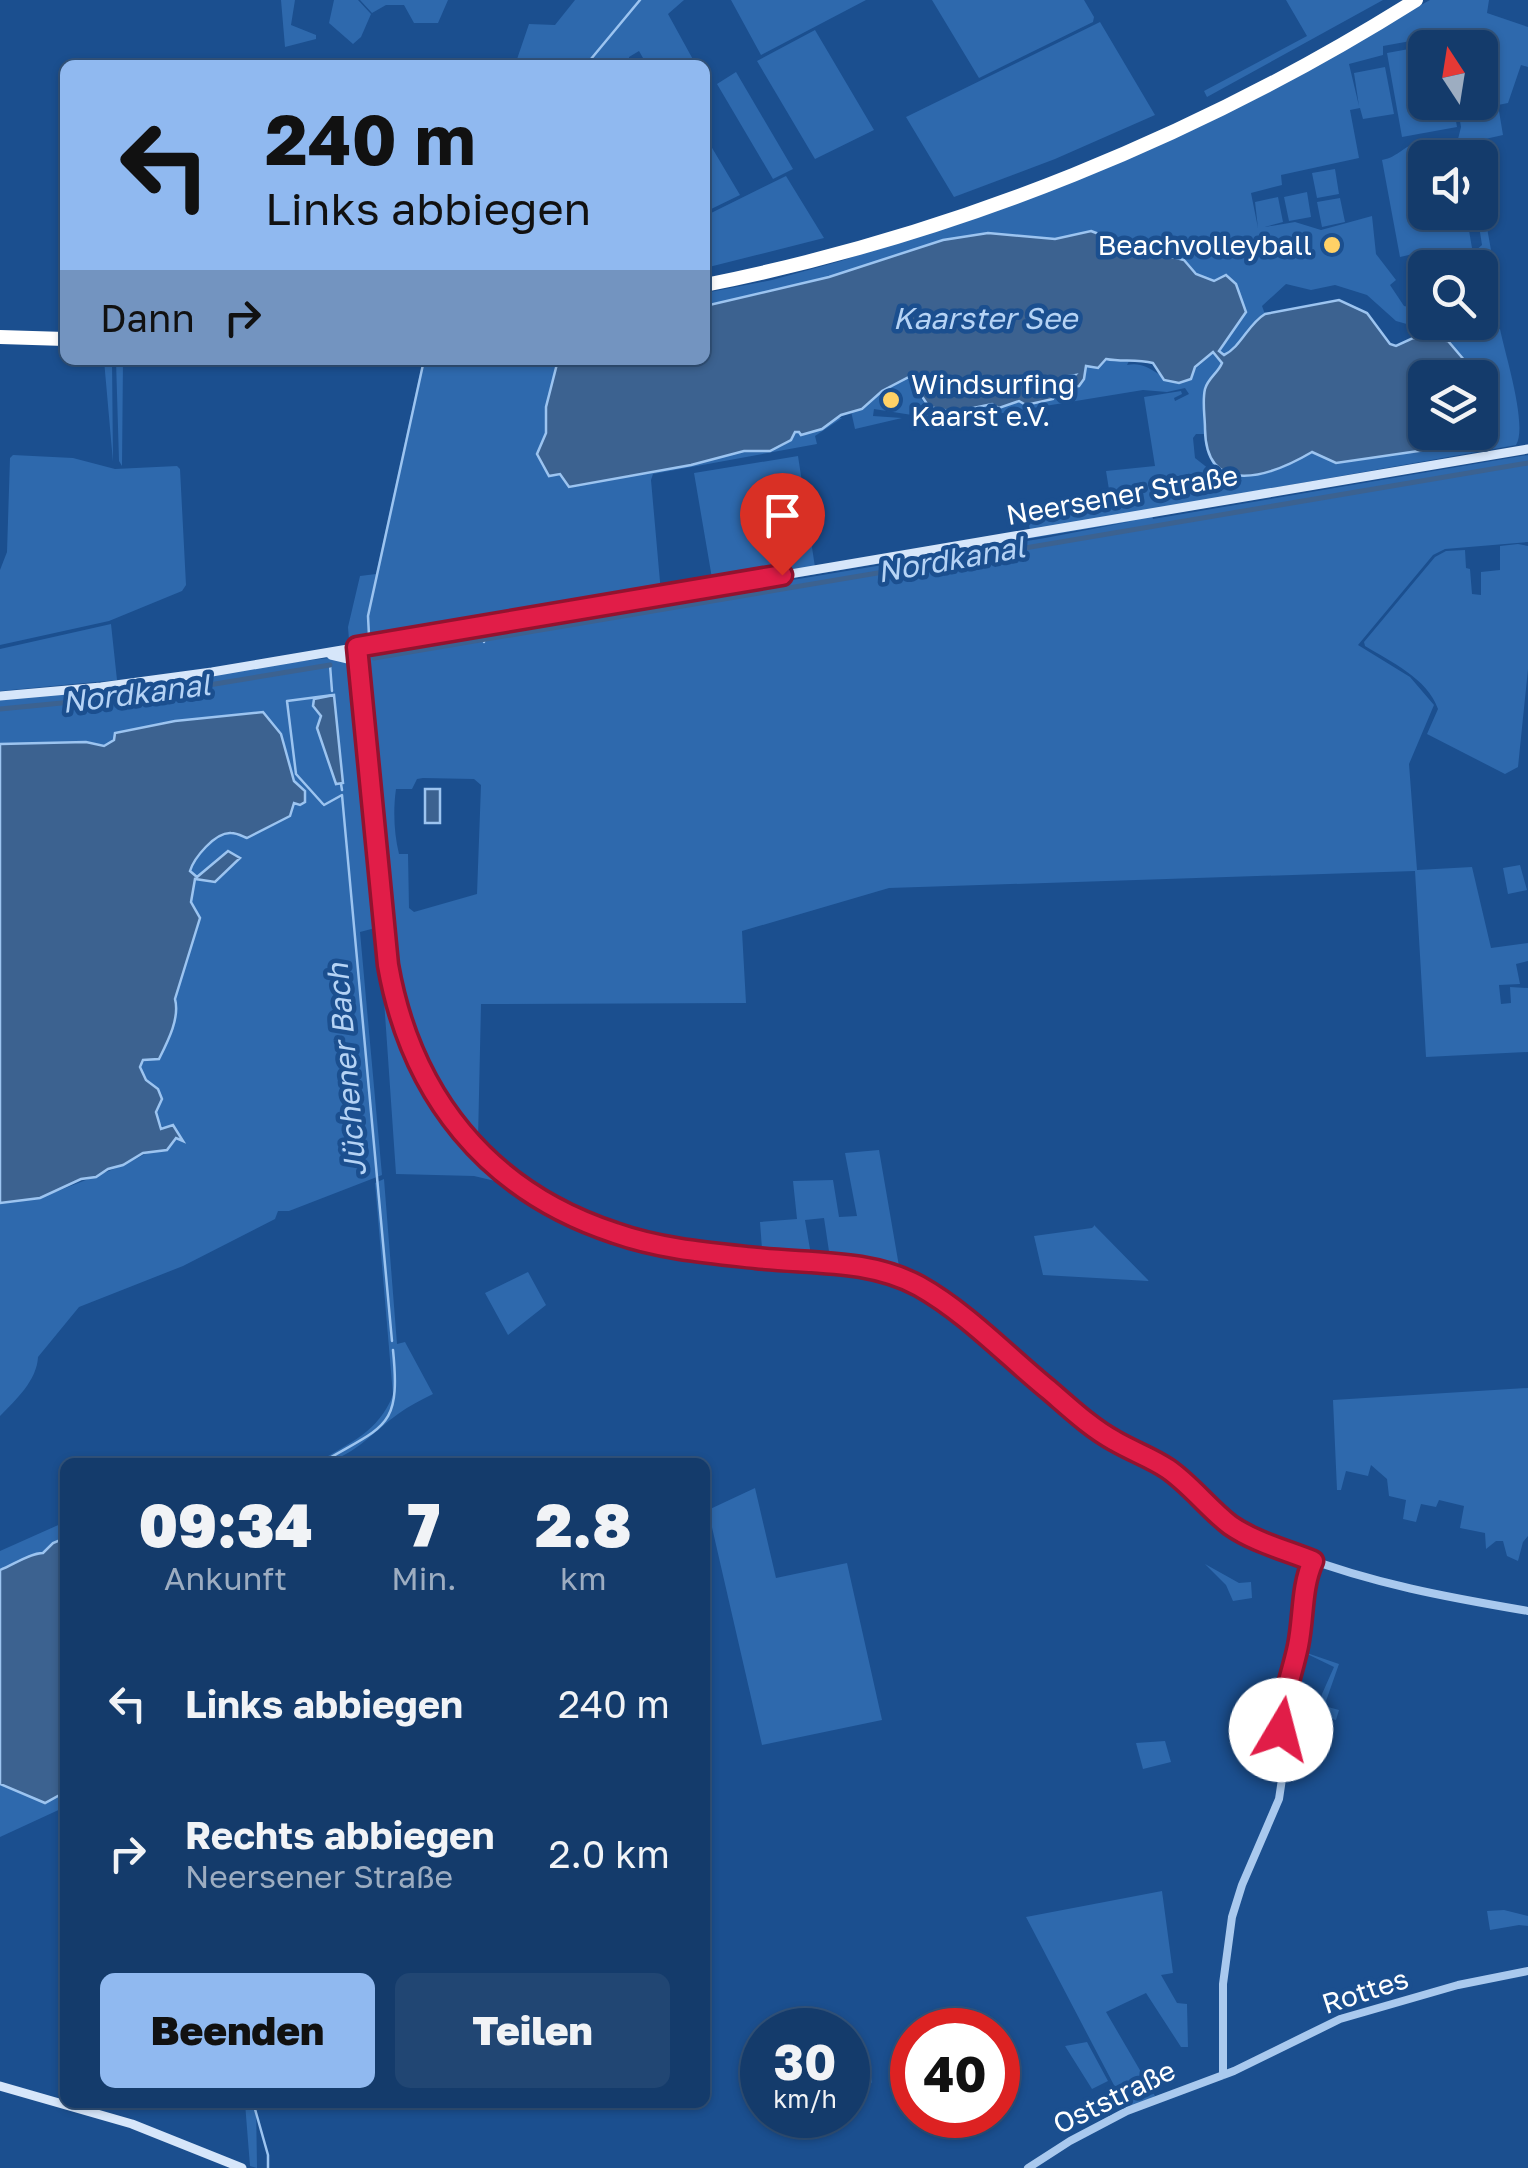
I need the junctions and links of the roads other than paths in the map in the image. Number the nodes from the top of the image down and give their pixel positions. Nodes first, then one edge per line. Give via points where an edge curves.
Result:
1 (1400, 0) edge
2 (1416, 0) edge
3 (710, 276) edge
4 (710, 285) edge
5 (0, 329) edge
6 (60, 330) edge
7 (0, 337) edge
8 (60, 338) edge
9 (1528, 449) edge
10 (363, 646) junction
11 (318, 654) junction
12 (360, 670) junction
13 (0, 696) edge
14 (1313, 1561) junction
15 (1528, 1611) edge
16 (1528, 1971) edge
17 (1223, 2074) junction
18 (0, 2086) edge
19 (60, 2103) edge
20 (76, 2108) edge
21 (242, 2168) edge
22 (1028, 2168) edge

1 - 3 highway via 1258,81 1081,163 948,212
2 - 4 highway via 1262,89 1085,170 916,230
5 - 6 highway
7 - 8 highway
9 - 10 main road, Neersener Straße
10 - 11 main road, Neersener Straße
10 - 12 street
11 - 12 main road via 344,657
11 - 13 main road, Neersener Straße
12 - 14 street via 397,1008 438,1100 488,1160 558,1210 634,1239 867,1268 913,1283 1096,1429 1170,1470 1233,1527
14 - 15 street via 1405,1590
14 - 17 street via 1282,1702 1281,1789 1239,1892 1228,1940
16 - 17 street, Rottes via 1354,2014
17 - 22 street, Oststraße via 1127,2112
18 - 19 main road
20 - 21 main road

